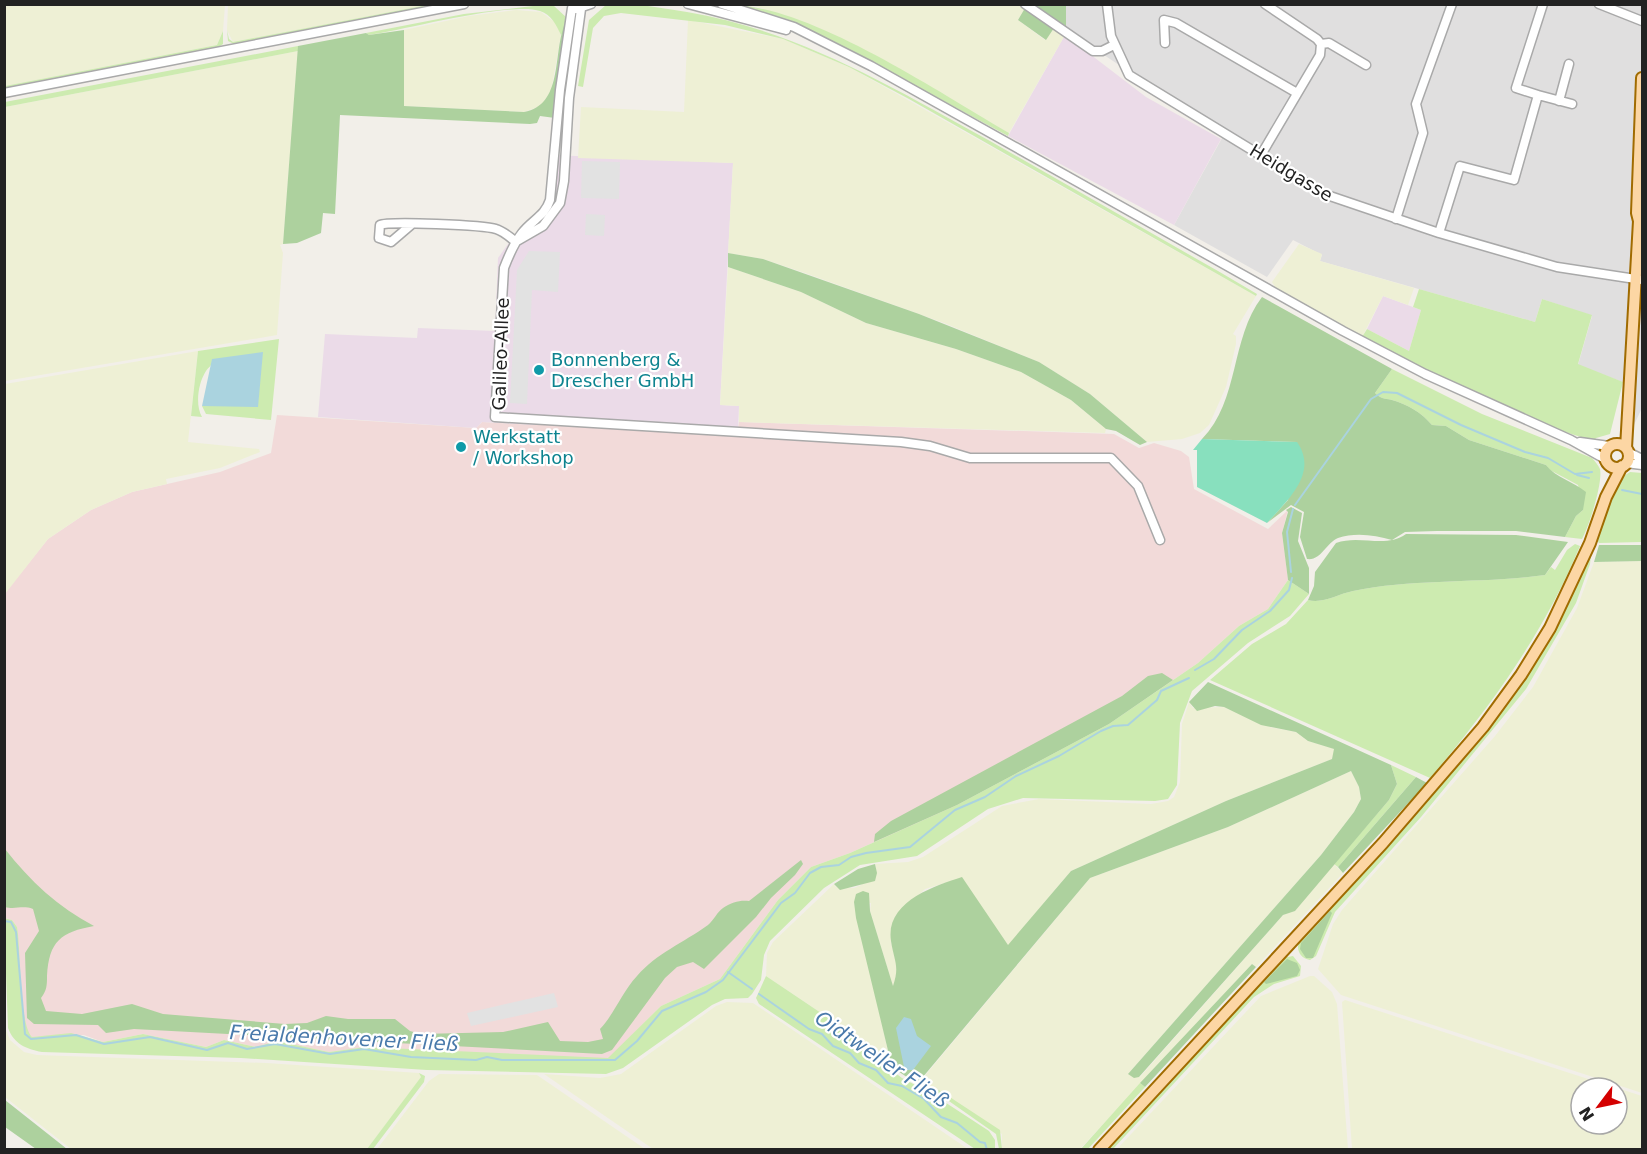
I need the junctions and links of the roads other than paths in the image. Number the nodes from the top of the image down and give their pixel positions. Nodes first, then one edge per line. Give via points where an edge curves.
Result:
1 (591, 4) edge
2 (722, 4) edge
3 (1025, 4) edge
4 (1107, 4) edge
5 (1452, 4) edge
6 (1543, 4) edge
7 (1599, 4) edge
8 (465, 5) edge
9 (692, 5) edge
10 (1267, 5) edge
11 (574, 7) edge
12 (1642, 21) edge
13 (818, 40) junction
14 (1165, 43) dead end
15 (1321, 44) junction
16 (1114, 45) junction
17 (1569, 64) dead end
18 (1366, 65) dead end
19 (1642, 78) edge
20 (4, 93) edge
21 (1297, 93) junction
22 (1538, 96) junction
23 (1558, 101) junction
24 (1572, 104) dead end
25 (1261, 155) junction
26 (1641, 217) edge
27 (1396, 219) junction
28 (412, 224) dead end
29 (1438, 233) junction
30 (516, 242) junction
31 (1639, 279) edge
32 (1627, 401) junction
33 (1571, 440) junction
34 (1611, 445) junction
35 (1625, 457) junction
36 (1642, 459) edge
37 (1606, 461) junction
38 (1642, 465) edge
39 (1605, 497) junction
40 (1160, 540) dead end
41 (1099, 1149) edge

1 - 11 street
2 - 13 street via 794,27
3 - 16 street via 1093,51
4 - 16 street, Heidgasse
5 - 27 street via 1416,104 1423,133
6 - 22 street via 1512,87
7 - 12 street
8 - 20 street
9 - 13 street
10 - 15 street
11 - 30 street, Galileo-Allee via 560,90 550,200 545,211
13 - 33 street via 872,66 1343,331 1425,374
14 - 21 street via 1164,20 1176,23
15 - 18 street via 1329,43
15 - 21 street via 1320,55
16 - 25 street, Heidgasse via 1129,75
17 - 23 street
19 - 26 main road via 1637,208
21 - 25 street
22 - 23 street
22 - 29 street via 1514,180 1460,166
23 - 24 street
25 - 27 street, Heidgasse via 1324,194
26 - 31 main road
27 - 29 street, Heidgasse
28 - 30 street via 497,229
29 - 31 street, Heidgasse via 1557,267
30 - 40 street, Galileo-Allee via 504,268 495,417 901,442 970,458 1111,458 1138,486
31 - 32 main road
32 - 34 main road
32 - 35 main road
33 - 34 street
33 - 37 street
34 - 35 main road
34 - 37 main road
35 - 36 street
35 - 37 main road via 1614,467
35 - 38 street
35 - 39 main road
37 - 39 main road
39 - 41 main road via 1590,543 1550,628 1483,728 1383,843

